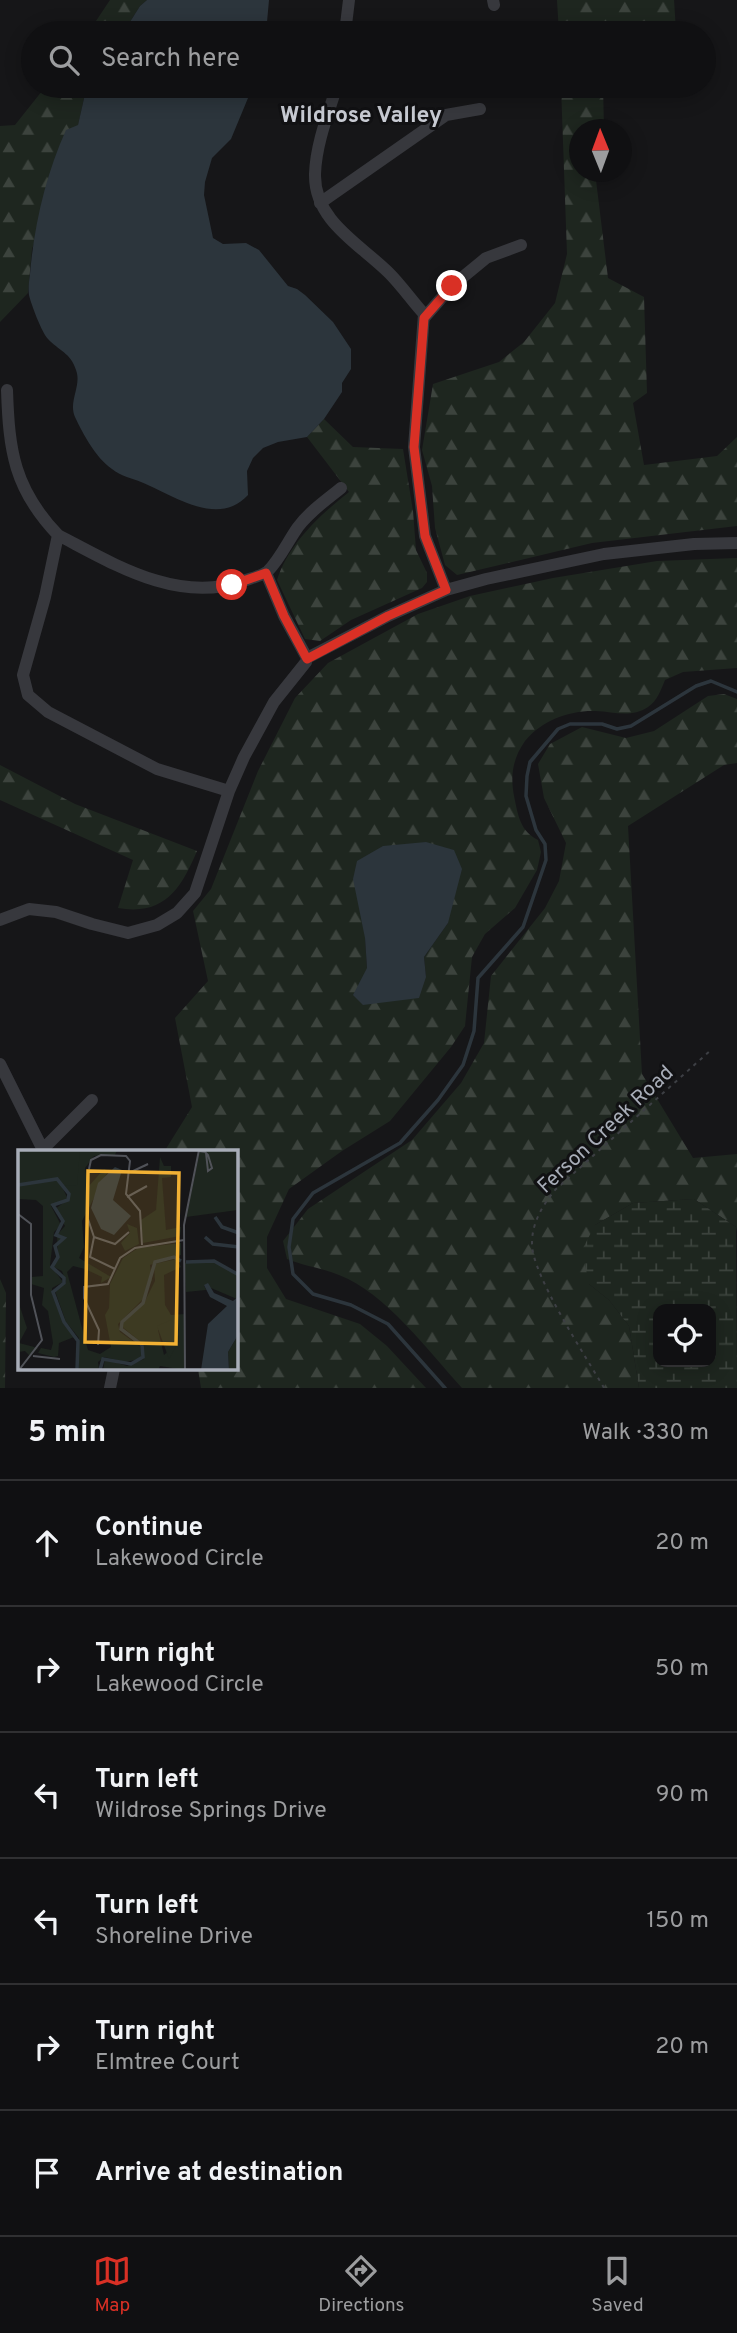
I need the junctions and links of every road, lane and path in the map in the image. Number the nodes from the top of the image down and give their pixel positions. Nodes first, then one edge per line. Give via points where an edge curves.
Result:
1 (349, 0) edge
2 (346, 21) edge
3 (334, 98) edge
4 (480, 109) dead end
5 (320, 202) junction
6 (521, 245) dead end
7 (424, 318) junction
8 (7, 390) dead end
9 (341, 488) dead end
10 (58, 535) junction
11 (737, 543) edge
12 (266, 573) junction
13 (446, 590) junction
14 (307, 659) junction
15 (229, 792) junction
16 (0, 920) edge
17 (711, 1050) dead end
18 (0, 1064) edge
19 (92, 1100) dead end
20 (43, 1150) edge
21 (44, 1150) edge
22 (114, 1370) edge
23 (110, 1388) edge
24 (604, 1388) edge

1 - 2 street
3 - 5 street via 317,155
4 - 5 street via 446,115
5 - 7 street via 335,226 390,274
6 - 7 street via 486,258 452,286
7 - 13 street via 414,447 425,536
8 - 10 street via 14,467 40,516
9 - 12 street via 299,526
10 - 12 street via 154,581 213,587
10 - 15 street via 23,675 28,695 48,712 158,769
11 - 13 street via 604,554
12 - 14 street
13 - 14 street
14 - 15 street via 274,702
15 - 16 street via 195,893 177,913 157,925 128,933 29,909
17 - 24 path, Ferson Creek Road via 555,1190 535,1225 533,1257 543,1282
18 - 20 street
19 - 21 street
22 - 23 street

